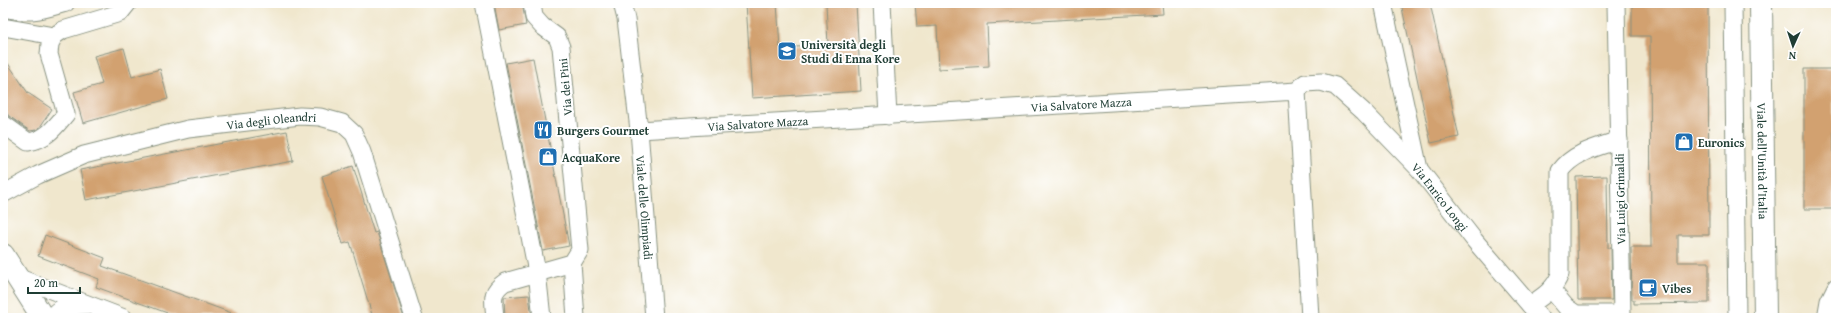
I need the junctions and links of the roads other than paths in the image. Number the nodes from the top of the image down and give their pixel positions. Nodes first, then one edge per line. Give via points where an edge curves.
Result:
1 (66, 3) edge
2 (128, 3) edge
3 (484, 3) edge
4 (532, 3) edge
5 (622, 3) edge
6 (882, 3) edge
7 (1383, 3) edge
8 (1616, 3) edge
9 (1733, 3) edge
10 (1761, 3) edge
11 (3, 8) edge
12 (24, 8) edge
13 (3, 27) edge
14 (54, 36) junction
15 (1297, 91) junction
16 (888, 116) junction
17 (3, 124) edge
18 (639, 130) junction
19 (1619, 140) junction
20 (1419, 169) junction
21 (3, 194) edge
22 (3, 254) edge
23 (572, 263) junction
24 (537, 272) junction
25 (10, 279) edge
26 (1836, 288) edge
27 (1551, 289) junction
28 (90, 305) junction
29 (1535, 312) edge
30 (27, 318) edge
31 (43, 318) edge
32 (52, 318) edge
33 (124, 318) edge
34 (414, 318) edge
35 (495, 318) edge
36 (542, 318) edge
37 (576, 318) edge
38 (654, 318) edge
39 (1310, 318) edge
40 (1737, 318) edge
41 (1765, 318) edge
42 (1826, 318) edge

1 - 12 street via 39,11
2 - 14 street via 120,12 63,30
3 - 24 street
4 - 23 street, Via dei Pini via 534,16 557,37 561,47 580,250
5 - 18 street, Viale delle Olimpiadi
6 - 16 street
7 - 20 street, Via Enrico Longi
8 - 19 street, Via Luigi Grimaldi
9 - 40 street
10 - 41 main road, Viale dell'Unità d'Italia
11 - 12 street
13 - 14 street
14 - 17 street via 49,54 66,114 49,134 36,142 28,142
15 - 16 street, Via Salvatore Mazza
15 - 20 street via 1305,83 1321,82 1335,86
15 - 39 street
16 - 18 street, Via Salvatore Mazza
18 - 38 street, Viale delle Olimpiadi
19 - 27 street via 1592,148 1567,161 1560,171 1560,274 1557,283
19 - 27 street, Via Luigi Grimaldi via 1622,314 1576,314 1566,307
20 - 29 street, Via Enrico Longi
21 - 34 street, Via degli Oleandri via 84,155 188,129 300,116 320,117 342,123 354,134 362,152
22 - 25 main road
23 - 24 street
23 - 37 street
24 - 35 street via 505,282 496,288 493,297
24 - 36 street
25 - 28 street
25 - 30 main road
25 - 31 main road
26 - 42 street via 1829,301
27 - 29 street
28 - 32 street via 73,305 61,309
28 - 33 street

